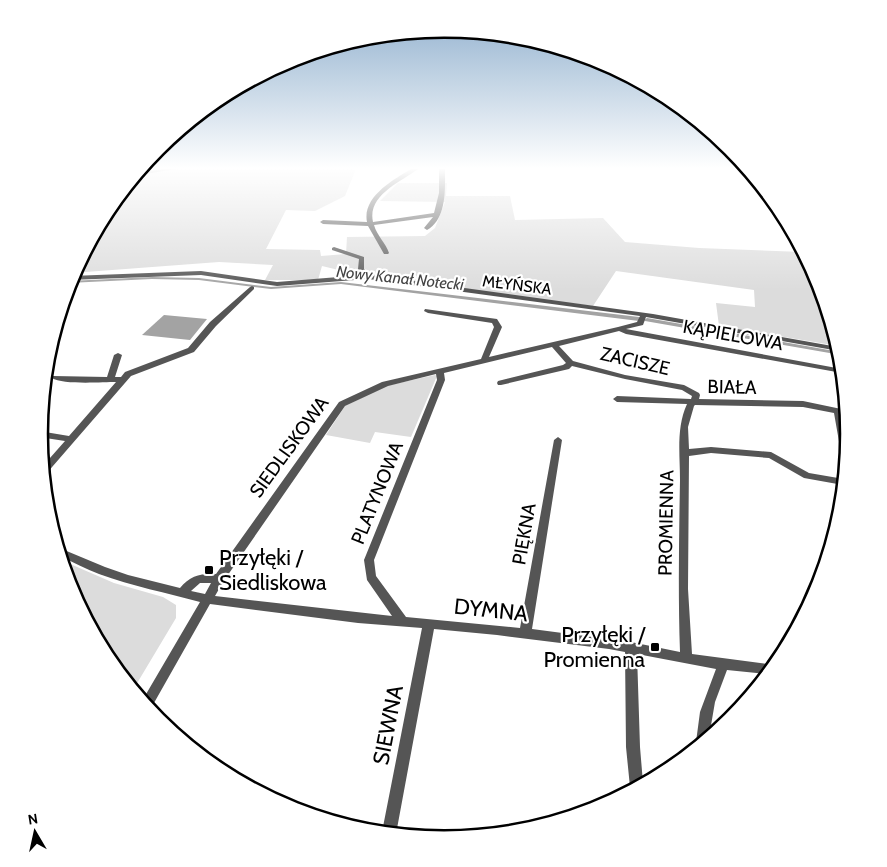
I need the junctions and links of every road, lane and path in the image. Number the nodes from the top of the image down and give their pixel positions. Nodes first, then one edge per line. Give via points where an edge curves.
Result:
1 (371, 209) edge
2 (438, 209) edge
3 (436, 215) junction
4 (323, 222) dead end
5 (370, 224) junction
6 (427, 228) dead end
7 (334, 248) dead end
8 (386, 252) dead end
9 (368, 277) junction
10 (80, 278) edge
11 (252, 288) dead end
12 (428, 310) dead end
13 (644, 315) junction
14 (620, 328) junction
15 (554, 345) junction
16 (830, 347) edge
17 (118, 356) dead end
18 (484, 361) junction
19 (570, 363) junction
20 (834, 370) edge
21 (440, 372) junction
22 (56, 378) dead end
23 (110, 379) junction
24 (122, 380) junction
25 (501, 383) dead end
26 (692, 397) junction
27 (617, 399) dead end
28 (839, 411) edge
29 (48, 435) edge
30 (72, 439) junction
31 (558, 440) dead end
32 (685, 453) junction
33 (49, 465) edge
34 (836, 481) edge
35 (67, 554) edge
36 (219, 579) junction
37 (182, 594) junction
38 (206, 599) junction
39 (403, 622) junction
40 (429, 624) junction
41 (524, 634) junction
42 (630, 647) junction
43 (686, 659) junction
44 (723, 665) junction
45 (763, 668) edge
46 (150, 699) edge
47 (702, 733) edge
48 (636, 779) edge
49 (390, 826) edge

1 - 5 street
2 - 3 street
3 - 5 street
3 - 6 street via 434,223
4 - 5 street
5 - 8 street
7 - 9 street via 362,258 361,269
9 - 10 street, MŁYŃSKA via 277,284 201,273
9 - 13 street, MŁYŃSKA
11 - 24 street via 213,324 191,350 128,374
12 - 18 street via 494,321 498,327
13 - 14 street, SIEDLISKOWA via 640,323
13 - 16 street, MŁYŃSKA
14 - 15 street, SIEDLISKOWA
14 - 20 street, KĄPIELOWA via 626,332
15 - 18 street, SIEDLISKOWA
15 - 19 street
17 - 23 street
18 - 21 street, SIEDLISKOWA
19 - 25 street via 566,367
19 - 26 street, ZACISZE via 684,388
21 - 36 street, SIEDLISKOWA via 385,384 342,404
21 - 39 street, PLATYNOWA via 441,380 369,560 370,578
22 - 23 street
23 - 24 street
24 - 30 street
26 - 27 street, BIAŁA
26 - 28 street, BIAŁA via 803,404
26 - 32 street, PROMIENNA via 684,427
29 - 30 street
30 - 33 street
31 - 41 street, PIĘKNA
32 - 34 street via 711,450 771,455 807,476
32 - 43 street, PROMIENNA via 683,589
35 - 37 street via 101,570
36 - 37 street via 197,579
36 - 38 street, SIEDLISKOWA
37 - 38 street
38 - 39 street, DYMNA
38 - 46 street, SIEDLISKOWA
39 - 40 street, DYMNA
40 - 41 street, DYMNA
40 - 49 street, SIEWNA
41 - 42 street, DYMNA
42 - 43 street, DYMNA
42 - 48 street
43 - 44 street, DYMNA
44 - 45 street, DYMNA
44 - 47 street via 709,697

